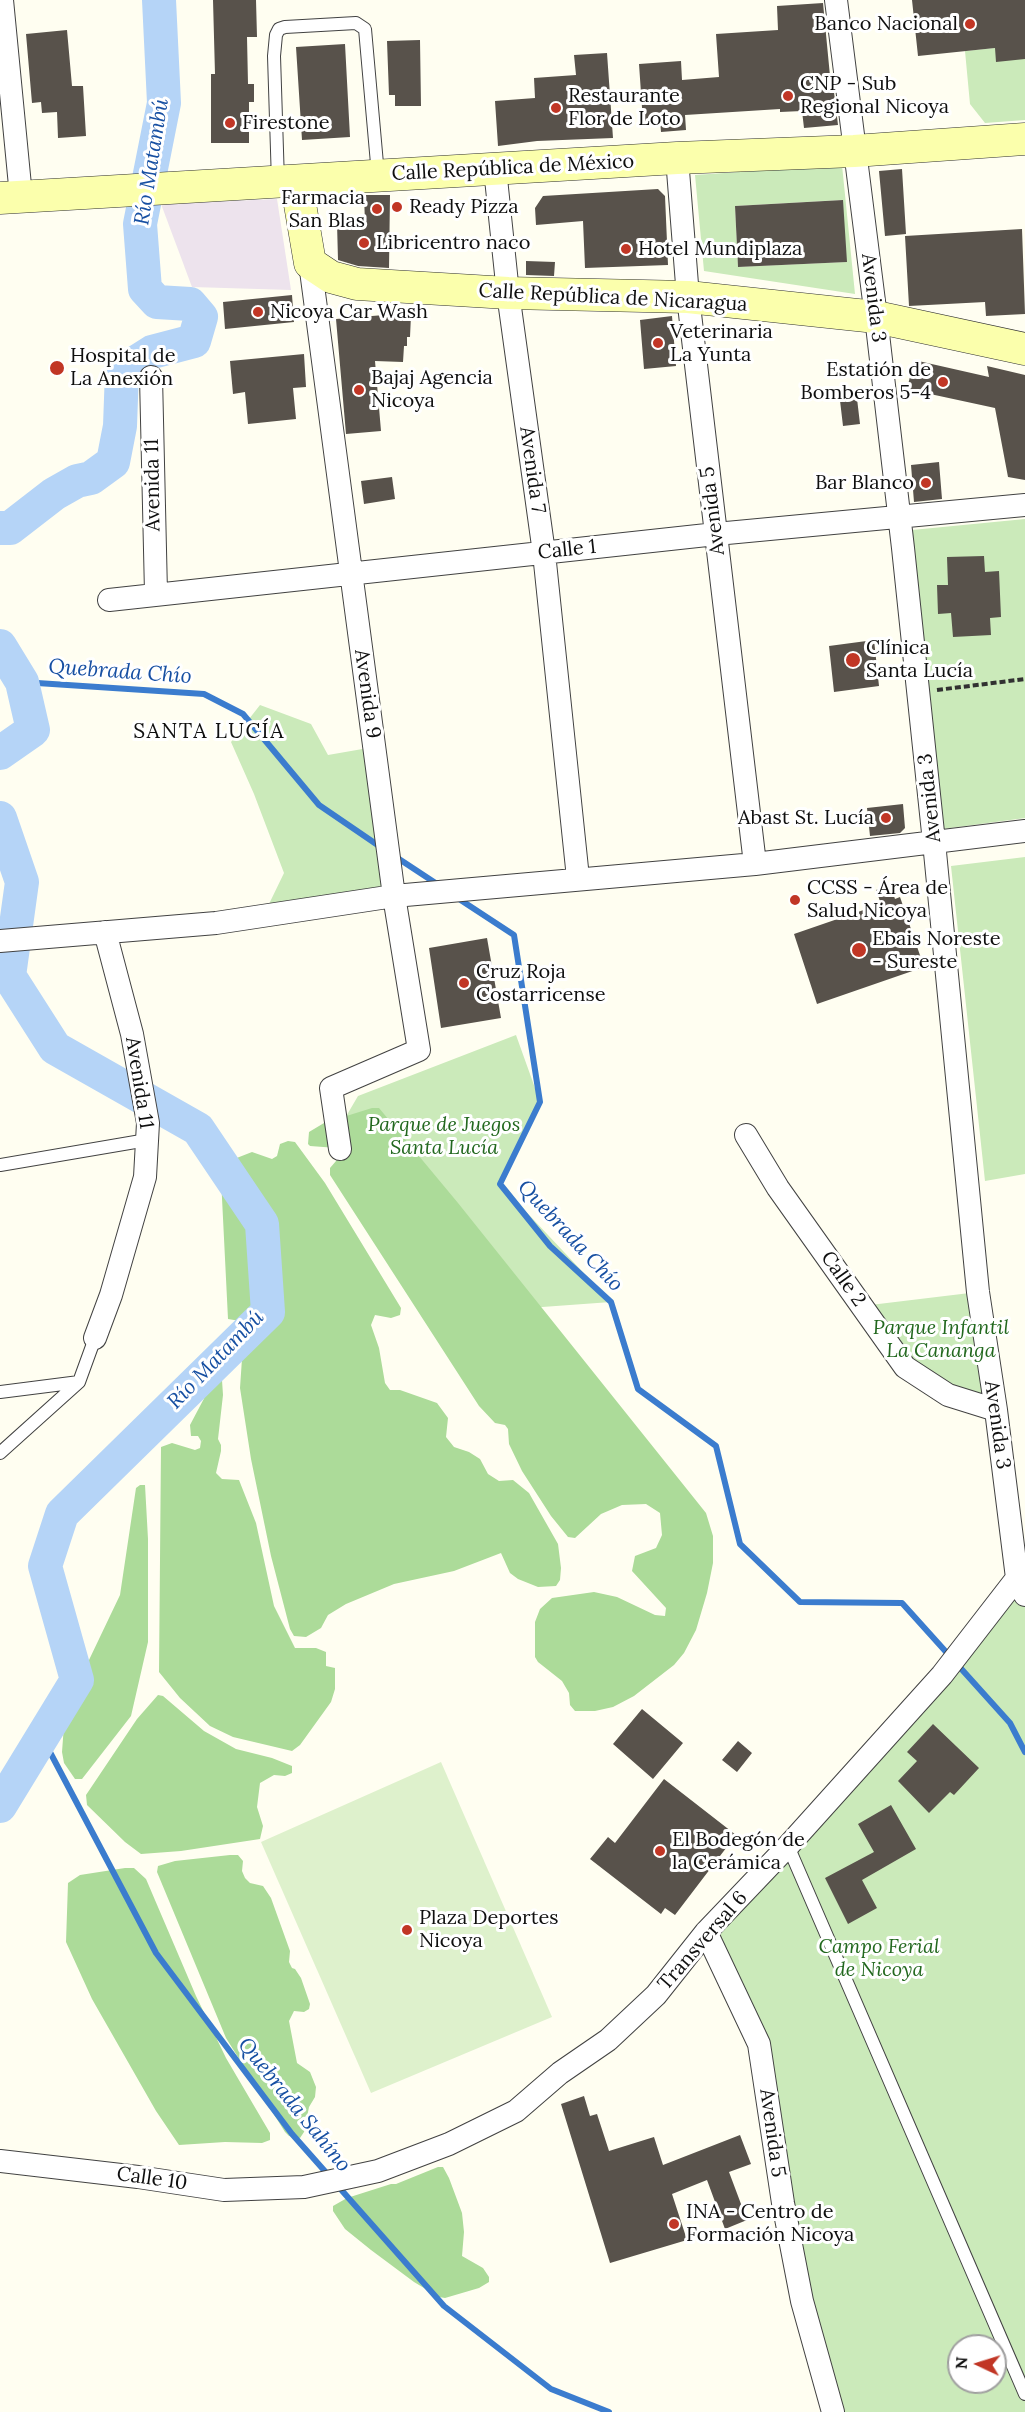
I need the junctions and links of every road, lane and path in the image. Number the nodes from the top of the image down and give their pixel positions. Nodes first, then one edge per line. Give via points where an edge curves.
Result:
1 (2, 0) edge
2 (836, 0) edge
3 (1025, 139) edge
4 (854, 151) junction
5 (677, 158) junction
6 (495, 169) junction
7 (378, 176) junction
8 (287, 181) junction
9 (10, 197) edge
10 (310, 263) junction
11 (508, 293) junction
12 (688, 297) junction
13 (876, 317) junction
14 (1025, 349) edge
15 (151, 377) dead end
16 (1025, 505) edge
17 (898, 518) junction
18 (716, 534) junction
19 (544, 553) junction
20 (350, 574) junction
21 (156, 593) junction
22 (109, 600) dead end
23 (1025, 679) edge
24 (918, 692) junction
25 (1025, 831) edge
26 (934, 842) junction
27 (755, 864) junction
28 (578, 878) junction
29 (394, 896) junction
30 (105, 932) junction
31 (0, 941) edge
32 (148, 1131) junction
33 (746, 1135) dead end
34 (340, 1149) dead end
35 (0, 1165) edge
36 (95, 1338) joint
37 (79, 1382) junction
38 (0, 1392) edge
39 (996, 1410) junction
40 (0, 1453) edge
41 (1023, 1580) edge
42 (788, 1846) junction
43 (706, 1932) junction
44 (0, 2161) edge
45 (304, 2187) joint
46 (1025, 2394) edge
47 (833, 2412) edge

1 - 9 street
2 - 4 street, Avenida 3
3 - 4 main road, Calle República de México
4 - 5 main road, Calle República de México
4 - 13 street, Avenida 3
5 - 6 main road, Calle República de México
5 - 12 street, Avenida 5
6 - 7 main road, Calle República de México
6 - 11 street, Avenida 7
7 - 8 main road, Calle República de México
7 - 8 lane via 367,32 356,23 278,31 274,56
8 - 9 main road, Calle República de México
8 - 10 main road, Avenida 9
10 - 11 main road, Calle República de Nicaragua via 331,277 357,285
10 - 20 street, Avenida 9
11 - 12 main road, Calle República de Nicaragua
11 - 19 street, Avenida 7
12 - 13 main road, Calle República de Nicaragua
12 - 18 street, Avenida 5
13 - 14 main road, Calle República de Nicaragua
13 - 17 street, Avenida 3
15 - 21 street, Avenida 11
16 - 17 street, Calle 1
17 - 18 street, Calle 1
17 - 24 street, Avenida 3
18 - 19 street, Calle 1
18 - 27 street, Avenida 5
19 - 20 street, Calle 1
19 - 28 street, Avenida 7
20 - 21 street, Calle 1
20 - 29 street, Avenida 9
21 - 22 street, Calle 1
23 - 24 path
24 - 26 street, Avenida 3
25 - 26 street
26 - 27 street
26 - 39 street, Avenida 3 via 978,1292
27 - 28 street
28 - 29 street
29 - 30 street via 216,922
29 - 34 street, Avenida 9 via 419,1050 331,1088
30 - 31 street
30 - 32 street, Avenida 11 via 132,1035
32 - 35 lane
32 - 36 street, Avenida 11 via 145,1177
33 - 39 street, Calle 2 via 778,1188 905,1367 948,1395
36 - 37 lane
37 - 38 lane
37 - 40 lane
39 - 41 street, Avenida 3
41 - 42 street, Transversal 6
42 - 43 street, Transversal 6
42 - 46 lane
43 - 45 street, Transversal 6 via 656,1995 608,2040 560,2073 516,2111 449,2144 378,2171
43 - 47 street, Avenida 5 via 759,2044 802,2301
44 - 45 street, Calle 10 via 224,2190

